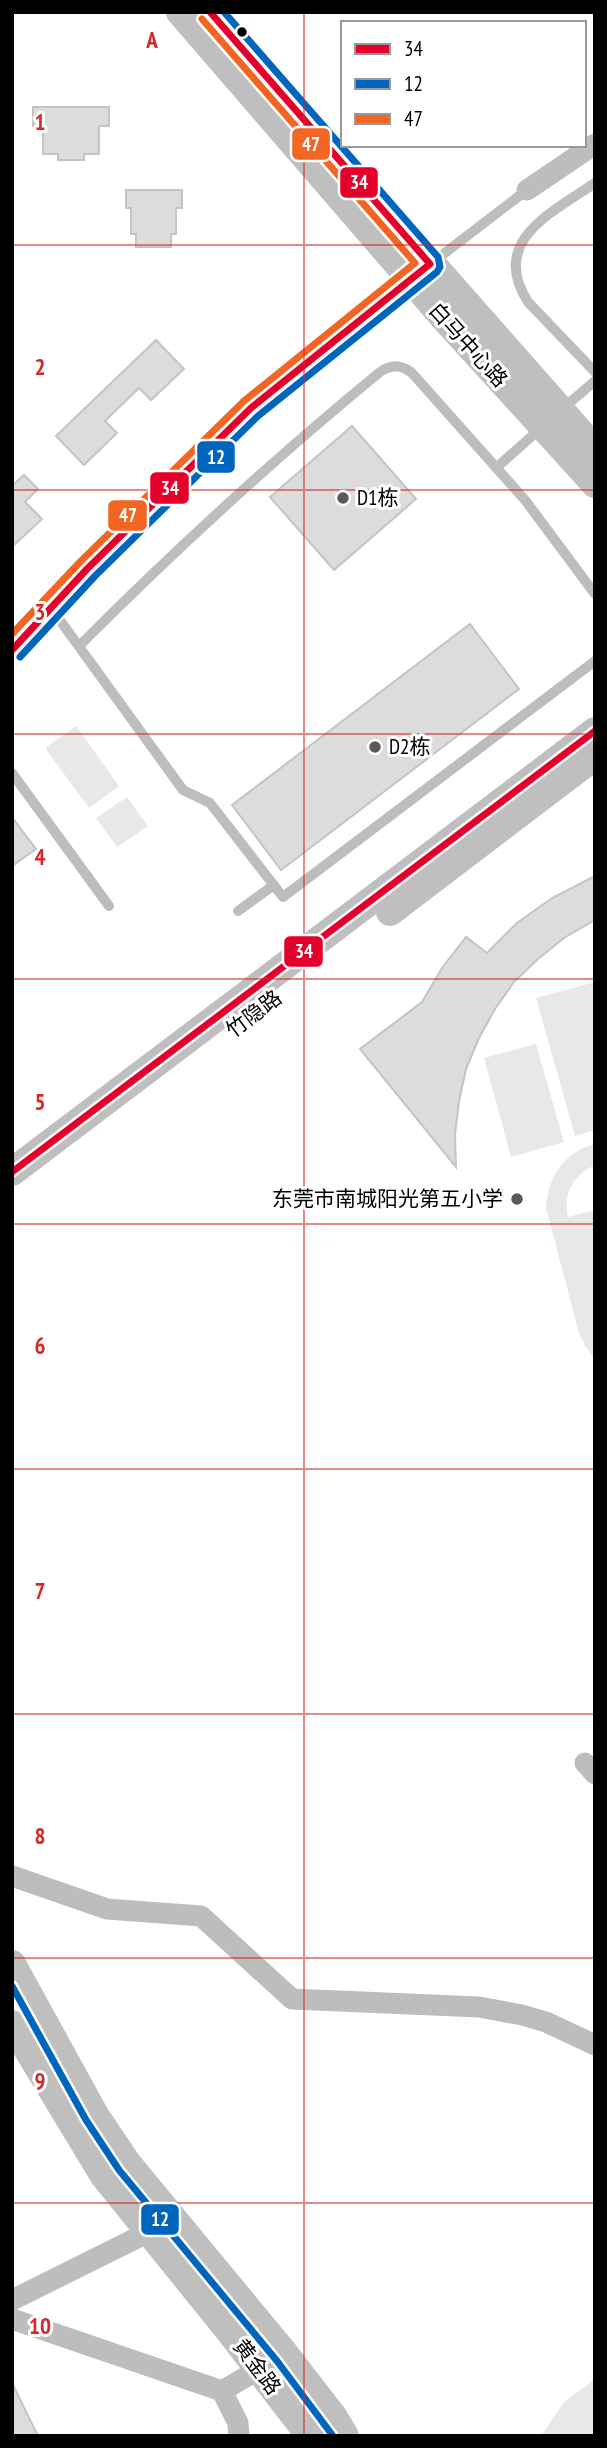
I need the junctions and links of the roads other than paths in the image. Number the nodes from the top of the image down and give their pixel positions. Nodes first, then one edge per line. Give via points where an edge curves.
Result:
1 (180, 12) edge
2 (210, 12) edge
3 (595, 144) edge
4 (595, 183) edge
5 (527, 190) joint
6 (420, 272) junction
7 (595, 372) edge
8 (595, 381) edge
9 (552, 419) junction
10 (595, 449) edge
11 (496, 468) junction
12 (595, 484) edge
13 (595, 594) edge
14 (51, 608) junction
15 (79, 646) junction
16 (12, 650) edge
17 (595, 661) edge
18 (595, 730) edge
19 (595, 756) edge
20 (12, 773) edge
21 (274, 885) junction
22 (109, 906) dead end
23 (238, 911) dead end
24 (12, 1172) edge
25 (12, 1195) edge
26 (12, 1876) edge
27 (12, 1964) edge
28 (12, 2024) edge
29 (595, 2045) edge
30 (175, 2219) junction
31 (149, 2232) junction
32 (12, 2300) edge
33 (12, 2319) edge
34 (285, 2354) junction
35 (259, 2369) junction
36 (222, 2391) junction
37 (239, 2436) edge
38 (310, 2436) edge
39 (345, 2436) edge

1 - 6 street, 白马中心路
2 - 6 street, 白马中心路
3 - 5 street
4 - 7 lane via 531,228 521,241 515,272 528,302
5 - 6 lane
6 - 9 street, 白马中心路
6 - 14 lane via 251,408
8 - 9 lane
9 - 10 street, 白马中心路
9 - 11 lane
9 - 12 street, 白马中心路
11 - 13 lane
11 - 15 lane via 412,373 400,366 386,368 237,495
14 - 15 lane
14 - 16 lane
15 - 21 lane via 183,790 210,803
17 - 21 lane via 283,897
18 - 24 street, 竹隐路
19 - 25 street, 竹隐路
20 - 22 lane
21 - 23 lane
26 - 29 street via 107,1909 201,1916 292,1999 479,2007 546,2022
27 - 30 street, 黄金路 via 95,2115 128,2164
28 - 31 street, 黄金路 via 104,2176
30 - 31 street
30 - 34 street, 黄金路
31 - 32 street
31 - 35 street, 黄金路
33 - 36 street
34 - 35 street
34 - 39 street, 黄金路
35 - 36 street
35 - 38 street, 黄金路
36 - 37 street via 238,2423

